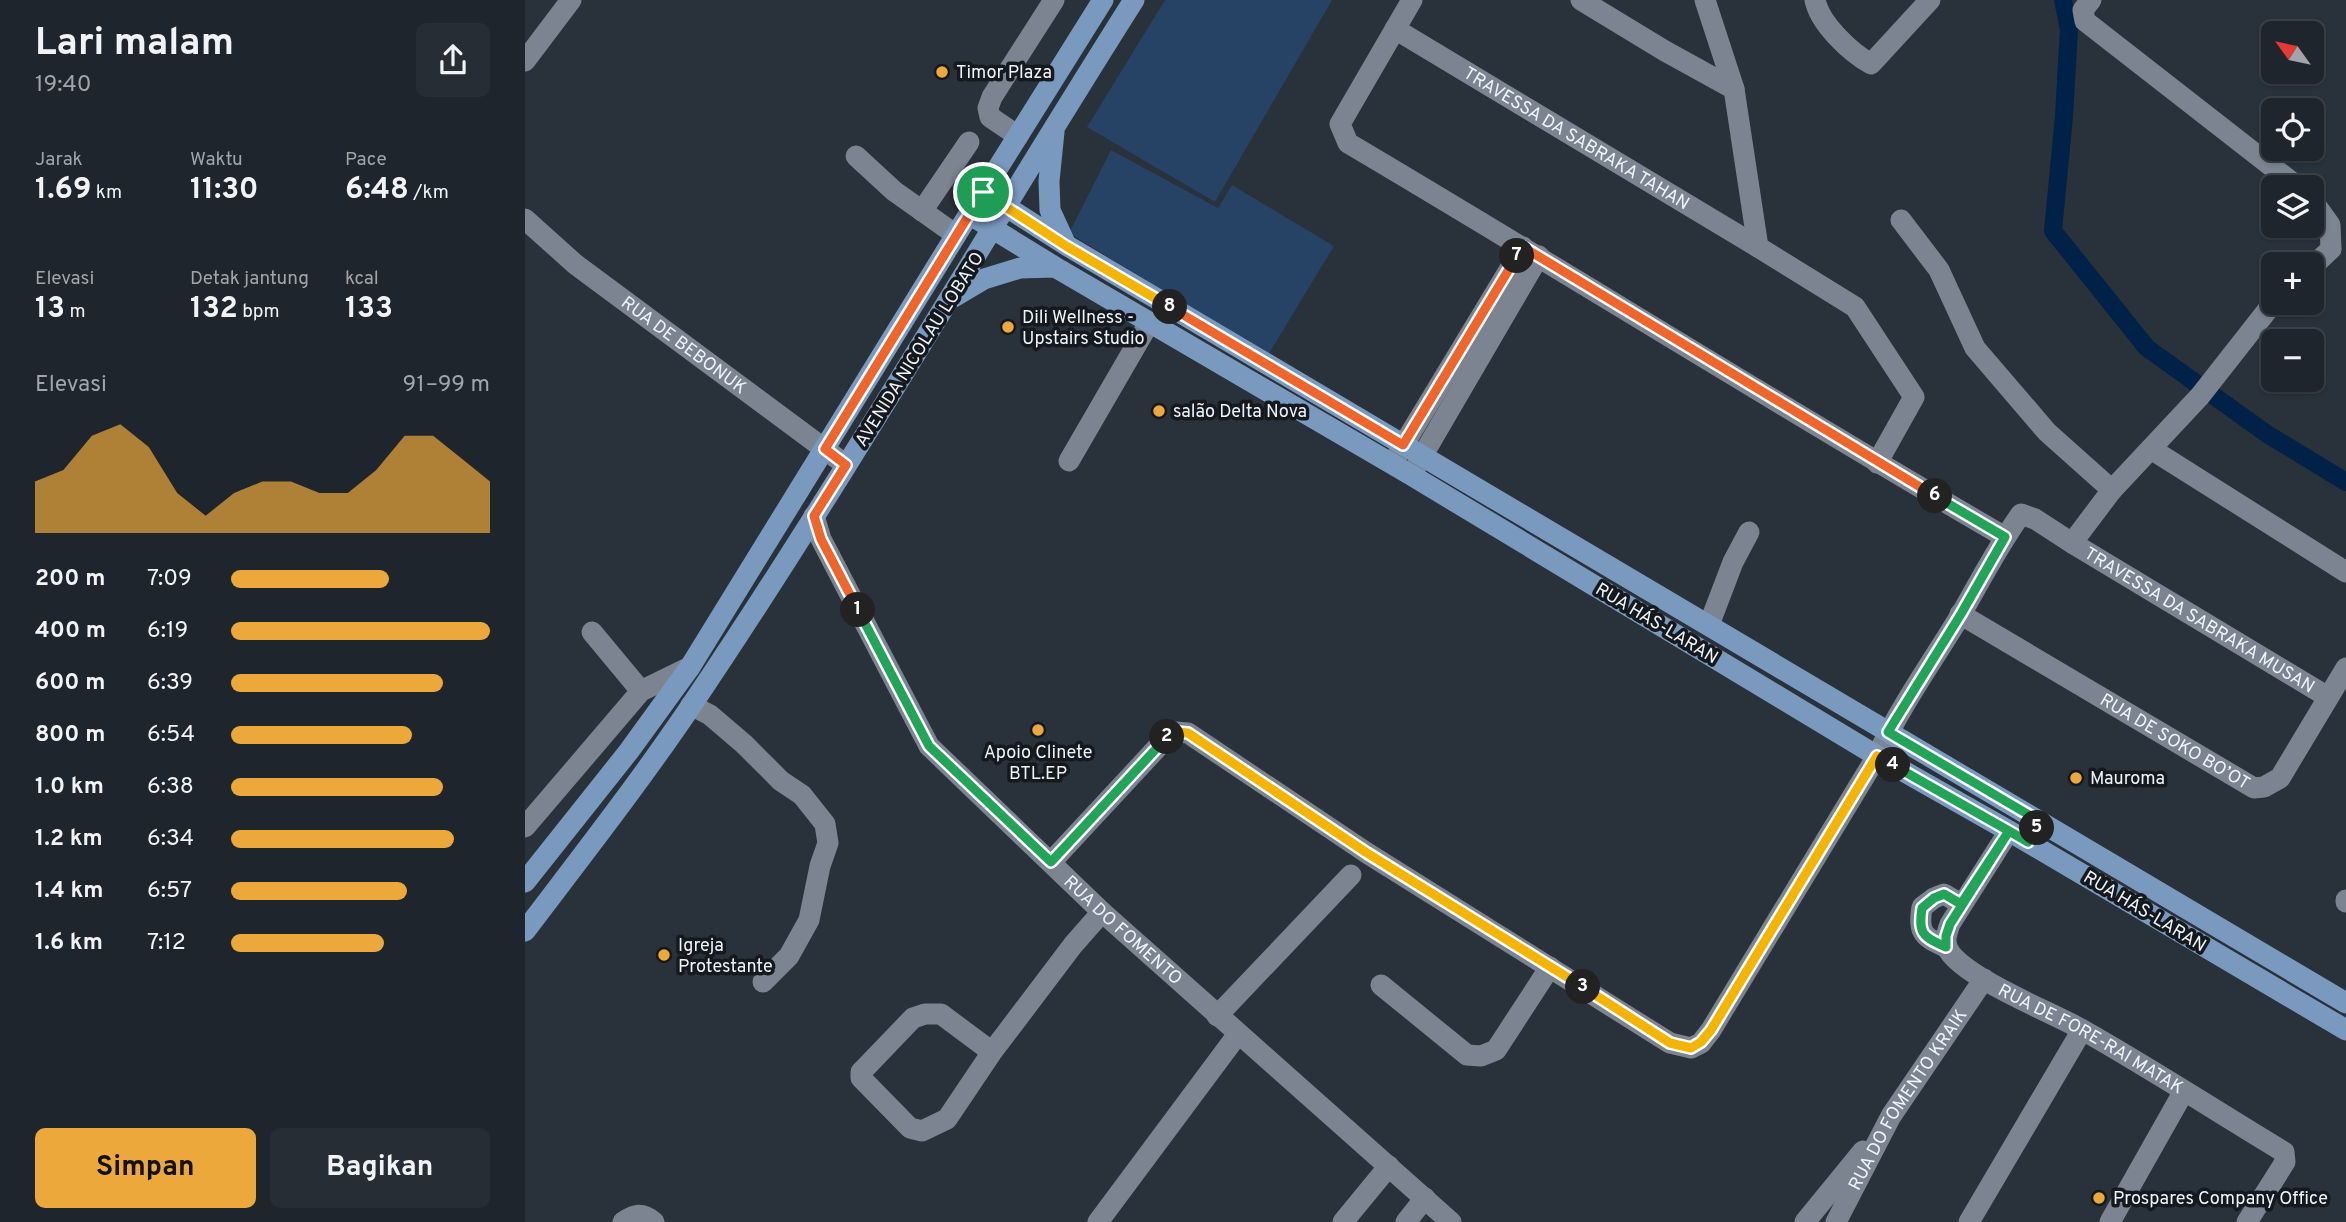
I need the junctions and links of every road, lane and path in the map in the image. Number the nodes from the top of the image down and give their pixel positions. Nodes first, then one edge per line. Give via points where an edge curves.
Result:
1 (571, 0) edge
2 (1055, 0) edge
3 (1103, 0) edge
4 (1134, 0) edge
5 (1412, 0) edge
6 (1581, 0) edge
7 (1705, 0) edge
8 (1815, 0) edge
9 (1930, 0) edge
10 (2091, 0) edge
11 (1395, 29) junction
12 (525, 61) edge
13 (1734, 89) junction
14 (1054, 126) junction
15 (1018, 136) junction
16 (969, 142) dead end
17 (856, 156) dead end
18 (2283, 175) edge
19 (983, 192) junction
20 (1005, 206) junction
21 (922, 211) junction
22 (969, 214) junction
23 (2324, 217) edge
24 (525, 219) edge
25 (1901, 220) dead end
26 (993, 229) junction
27 (956, 234) junction
28 (1066, 246) junction
29 (1758, 247) junction
30 (1531, 251) junction
31 (2338, 255) edge
32 (1055, 267) junction
33 (948, 300) junction
34 (2264, 315) edge
35 (1149, 323) junction
36 (1403, 445) junction
37 (825, 449) junction
38 (2151, 449) junction
39 (1423, 456) junction
40 (1069, 461) dead end
41 (1877, 463) junction
42 (1392, 464) junction
43 (846, 465) junction
44 (1411, 475) junction
45 (2112, 490) junction
46 (814, 516) junction
47 (1749, 532) dead end
48 (2005, 537) junction
49 (2072, 543) junction
50 (2346, 572) edge
51 (1961, 614) junction
52 (1709, 625) junction
53 (593, 632) dead end
54 (690, 667) junction
55 (2346, 668) edge
56 (641, 691) junction
57 (2328, 696) junction
58 (691, 705) junction
59 (1888, 732) junction
60 (1877, 756) junction
61 (2041, 822) junction
62 (525, 827) edge
63 (2018, 837) junction
64 (1051, 862) junction
65 (1351, 875) dead end
66 (525, 882) edge
67 (1961, 904) junction
68 (1102, 912) junction
69 (525, 931) edge
70 (1946, 947) junction
71 (1550, 967) junction
72 (1984, 979) junction
73 (763, 982) dead end
74 (1381, 985) dead end
75 (2346, 1003) edge
76 (1217, 1016) junction
77 (2082, 1030) junction
78 (2346, 1030) edge
79 (1233, 1042) junction
80 (992, 1052) junction
81 (2184, 1091) junction
82 (1891, 1116) junction
83 (1389, 1166) junction
84 (1425, 1198) junction
85 (623, 1222) edge
86 (654, 1222) edge
87 (1098, 1222) edge
88 (1343, 1222) edge
89 (1406, 1222) edge
90 (1451, 1222) edge
91 (1805, 1222) edge
92 (1836, 1222) edge
93 (1969, 1222) edge
94 (2110, 1222) edge
95 (2247, 1222) edge

1 - 12 street
2 - 15 street via 988,108 990,117
3 - 15 main road, AVENIDA NICOLAU LOBATO
4 - 14 main road, AVENIDA NICOLAU LOBATO
5 - 11 street
6 - 13 street
7 - 13 street
8 - 9 street via 1821,16 1855,55 1871,64
10 - 18 street via 2083,10 2085,21
11 - 29 street, TRAVESSA DA SABRAKA TAHAN
11 - 30 street via 1340,124 1348,143
13 - 29 street
14 - 20 main road, AVENIDA NICOLAU LOBATO
14 - 28 main road via 1050,210
15 - 19 main road, AVENIDA NICOLAU LOBATO
16 - 21 street
17 - 21 street
19 - 20 main road, RUA HÁS-LARAN
19 - 22 main road, AVENIDA NICOLAU LOBATO
20 - 26 main road, AVENIDA NICOLAU LOBATO
20 - 28 main road, RUA HÁS-LARAN
21 - 27 street
22 - 26 main road, RUA HÁS-LARAN
22 - 27 main road, AVENIDA NICOLAU LOBATO
23 - 31 street
24 - 37 street, RUA DE BEBONUK via 575,264
25 - 45 street via 1939,270 1975,348 2047,432
26 - 32 main road, RUA HÁS-LARAN
26 - 33 main road, AVENIDA NICOLAU LOBATO
27 - 37 main road, AVENIDA NICOLAU LOBATO
28 - 36 main road, RUA HÁS-LARAN
29 - 41 street, TRAVESSA DA SABRAKA TAHAN via 1855,307 1914,397
30 - 36 street
30 - 39 street
30 - 41 street
32 - 33 main road via 1020,268 984,279
32 - 35 main road, RUA HÁS-LARAN
33 - 43 main road, AVENIDA NICOLAU LOBATO
34 - 38 street
35 - 40 street
35 - 42 main road, RUA HÁS-LARAN
36 - 39 main road, RUA HÁS-LARAN
36 - 42 street
37 - 43 street, RUA DE BEBONUK
37 - 54 main road, AVENIDA NICOLAU LOBATO
38 - 45 street
38 - 50 street
39 - 44 street
39 - 52 main road, RUA HÁS-LARAN
41 - 48 street
42 - 44 main road, RUA HÁS-LARAN
43 - 46 main road, AVENIDA NICOLAU LOBATO
44 - 60 main road, RUA HÁS-LARAN
45 - 49 street
46 - 58 main road, AVENIDA NICOLAU LOBATO
46 - 64 street, RUA DO FOMENTO via 821,539 929,746
47 - 52 street
48 - 49 street, TRAVESSA DA SABRAKA MUSAN via 2021,514
48 - 51 street
49 - 57 street, TRAVESSA DA SABRAKA MUSAN
51 - 57 street, RUA DE SOKO BO’OT via 2254,788 2280,778
51 - 59 street
52 - 59 main road, RUA HÁS-LARAN
53 - 56 street
54 - 56 street
54 - 66 main road, AVENIDA NICOLAU LOBATO
55 - 57 street, RUA DE SOKO BO’OT
56 - 62 street
58 - 69 main road, AVENIDA NICOLAU LOBATO
58 - 73 street via 710,715 802,795 825,824 828,843 809,920 789,956
59 - 60 street
59 - 61 main road, RUA HÁS-LARAN
60 - 63 main road, RUA HÁS-LARAN
60 - 71 street via 1701,1042 1691,1048 1670,1043
61 - 63 main road
61 - 75 main road, RUA HÁS-LARAN
63 - 67 street
63 - 78 main road, RUA HÁS-LARAN
64 - 68 street, RUA DO FOMENTO
64 - 71 street via 1169,735 1188,733 1367,853
65 - 76 street
67 - 70 street via 1950,924
67 - 70 street, RUA DE FORE-RAI MATAK via 1944,894 1922,908 1922,933
68 - 76 street, RUA DO FOMENTO
68 - 80 street
70 - 72 street, RUA DE FORE-RAI MATAK
71 - 74 street via 1496,1050 1481,1056 1467,1055
72 - 77 street, RUA DE FORE-RAI MATAK
72 - 82 street, RUA DO FOMENTO KRAIK
76 - 79 street, RUA DO FOMENTO
77 - 81 street, RUA DE FORE-RAI MATAK
77 - 93 street
79 - 83 street, RUA DO FOMENTO
79 - 87 street
80 - 80 street via 941,1014 925,1014 913,1018 861,1078 910,1128 922,1132 947,1119
81 - 94 street
81 - 95 street, RUA DE FORE-RAI MATAK via 2284,1152 2285,1162
82 - 91 street
82 - 92 street, RUA DO FOMENTO KRAIK
83 - 84 street, RUA DO FOMENTO
83 - 88 street
84 - 89 street
84 - 90 street, RUA DO FOMENTO
85 - 86 street via 645,1215

